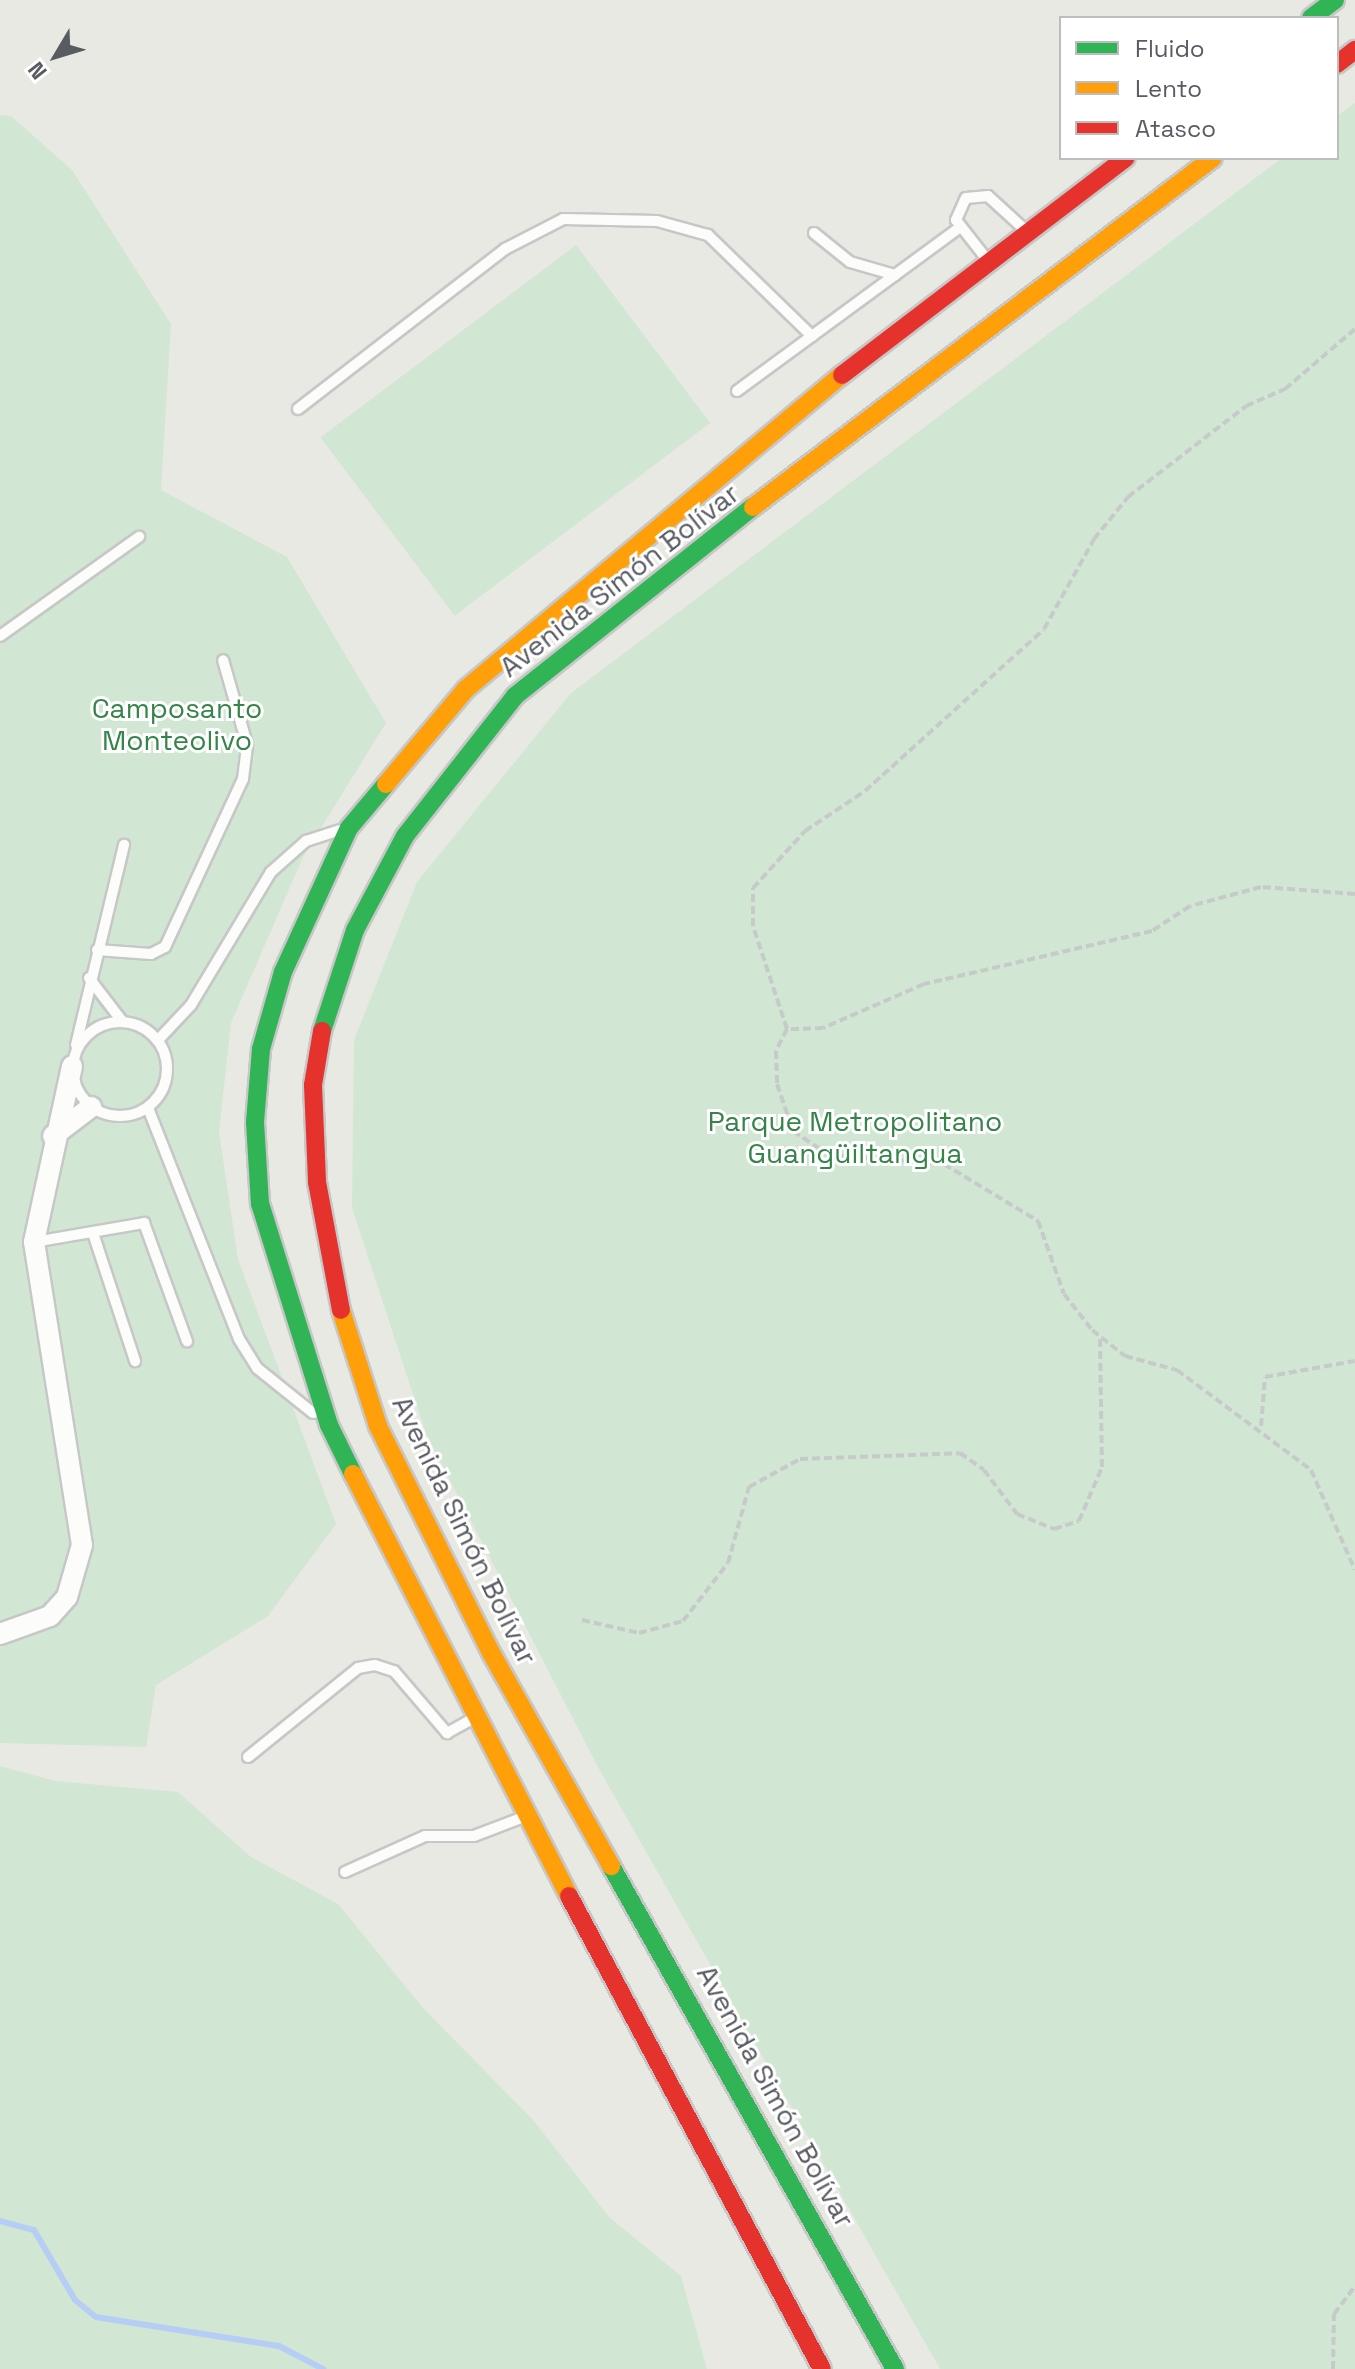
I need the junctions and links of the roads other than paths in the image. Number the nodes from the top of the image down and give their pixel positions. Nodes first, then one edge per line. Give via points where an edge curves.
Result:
1 (1335, 0) edge
2 (1314, 16) edge
3 (1355, 50) edge
4 (1339, 62) edge
5 (1123, 160) edge
6 (1210, 160) edge
7 (1077, 195) junction
8 (959, 228) junction
9 (1028, 232) junction
10 (814, 233) dead end
11 (1111, 236) junction
12 (990, 261) junction
13 (895, 275) junction
14 (812, 336) junction
15 (737, 391) dead end
16 (298, 409) dead end
17 (139, 537) dead end
18 (0, 636) edge
19 (223, 660) dead end
20 (349, 828) junction
21 (124, 845) dead end
22 (97, 950) junction
23 (89, 978) junction
24 (122, 1021) junction
25 (158, 1040) junction
26 (74, 1059) junction
27 (91, 1107) junction
28 (148, 1108) junction
29 (53, 1136) junction
30 (93, 1233) junction
31 (34, 1242) junction
32 (187, 1341) dead end
33 (135, 1361) dead end
34 (329, 1425) junction
35 (0, 1634) edge
36 (474, 1717) junction
37 (248, 1757) dead end
38 (527, 1815) junction
39 (345, 1872) dead end
40 (812, 2350) junction
41 (802, 2369) edge
42 (822, 2369) edge
43 (895, 2369) edge

1 - 2 highway
3 - 4 highway
5 - 7 highway, Avenida Simón Bolívar
6 - 11 highway, Avenida Simón Bolívar
7 - 9 highway, Avenida Simón Bolívar
7 - 11 highway
8 - 9 lane via 956,213 976,193
8 - 12 lane
8 - 13 lane
9 - 12 highway, Avenida Simón Bolívar
10 - 13 lane via 850,262
11 - 43 highway, Avenida Simón Bolívar via 641,591 515,696 405,836 355,930 326,1005 313,1085 317,1182 335,1293 378,1426 490,1651
12 - 20 highway, Avenida Simón Bolívar via 466,689
13 - 14 lane
14 - 15 lane
14 - 16 lane via 708,235 657,221 563,219 505,249
17 - 18 lane
19 - 22 lane via 247,744 243,779 165,947 151,954
20 - 25 lane via 306,841 271,872 191,1005
20 - 34 highway, Avenida Simón Bolívar via 283,972 261,1049 255,1122 260,1204
21 - 22 lane
22 - 23 lane
23 - 24 lane
23 - 26 lane
24 - 25 lane
24 - 26 lane via 96,1028
25 - 28 lane via 168,1069
26 - 27 lane
26 - 29 street
27 - 28 lane via 119,1117
27 - 29 street
28 - 34 lane via 239,1339 274,1385
29 - 31 street
30 - 31 lane
30 - 32 lane via 144,1223
30 - 33 lane
31 - 35 street via 82,1545 67,1597 50,1616
34 - 36 highway, Avenida Simón Bolívar
36 - 37 lane via 447,1733 394,1671 375,1665 358,1668
36 - 38 highway, Avenida Simón Bolívar
38 - 39 lane via 474,1836 425,1836
38 - 40 highway, Avenida Simón Bolívar
40 - 41 lane
40 - 42 highway, Avenida Simón Bolívar

